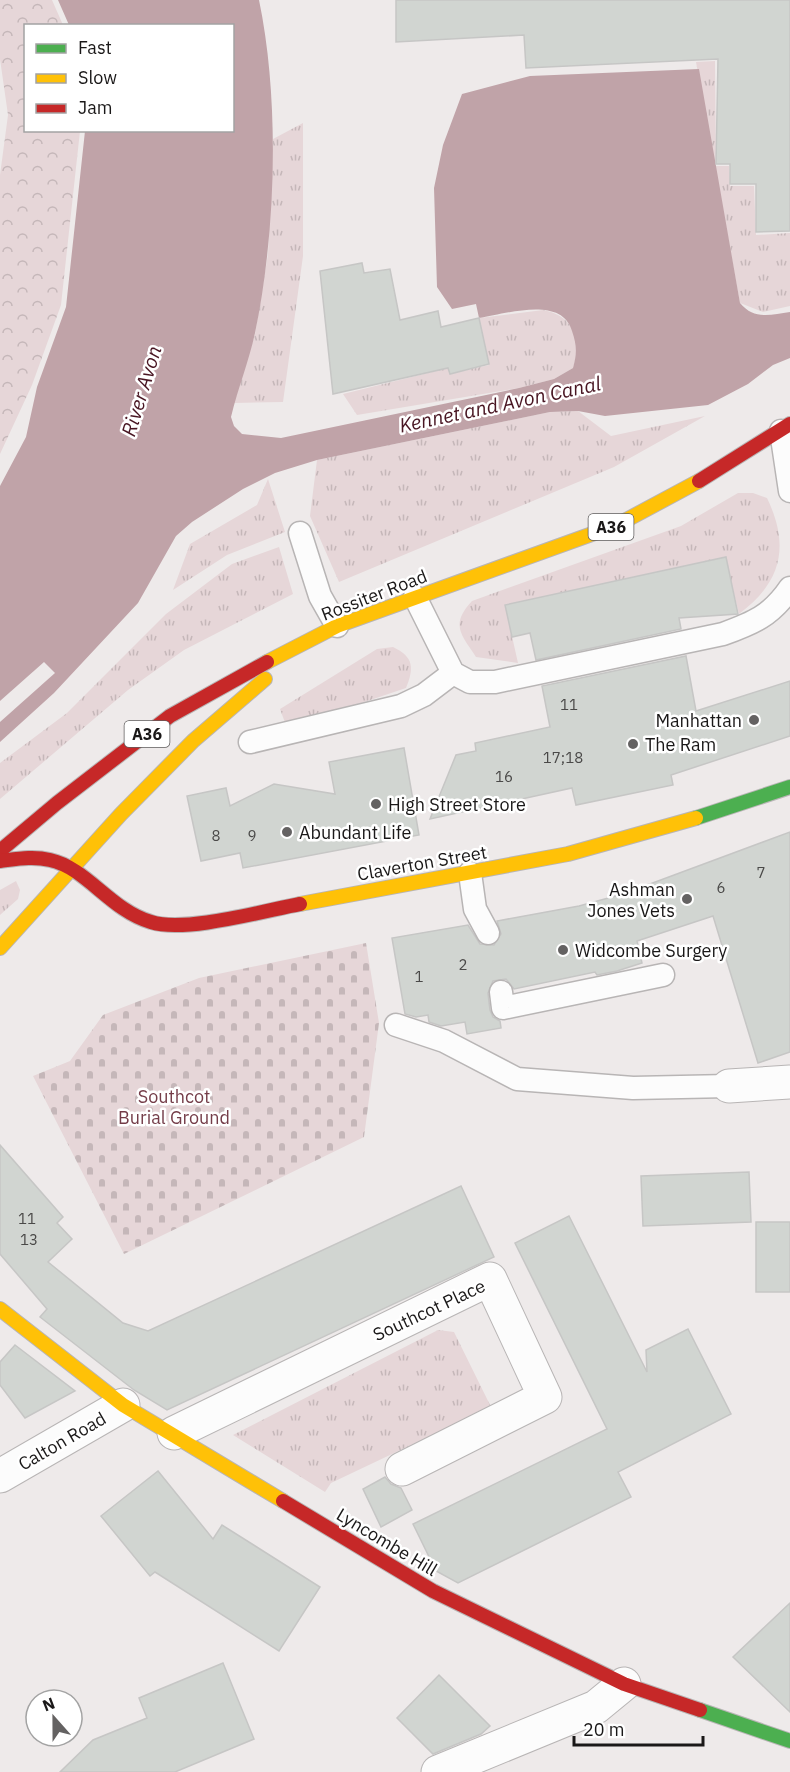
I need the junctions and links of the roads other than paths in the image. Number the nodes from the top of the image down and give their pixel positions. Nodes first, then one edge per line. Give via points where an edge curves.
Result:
1 (785, 427) edge
2 (790, 491) edge
3 (300, 533) dead end
4 (790, 588) edge
5 (415, 597) junction
6 (337, 626) junction
7 (309, 640) junction
8 (453, 674) junction
9 (250, 742) dead end
10 (790, 787) edge
11 (0, 851) edge
12 (0, 861) edge
13 (72, 867) junction
14 (471, 873) junction
15 (488, 933) dead end
16 (0, 948) edge
17 (663, 975) dead end
18 (501, 992) dead end
19 (396, 1025) dead end
20 (790, 1082) edge
21 (729, 1086) joint
22 (0, 1310) edge
23 (123, 1405) junction
24 (174, 1433) junction
25 (402, 1469) dead end
26 (0, 1476) edge
27 (624, 1684) junction
28 (790, 1741) edge
29 (438, 1772) edge

1 - 2 lane
1 - 5 main road, Rossiter Road / A36 via 617,525
3 - 6 lane via 320,596
4 - 8 lane via 777,608 753,623 723,634 495,682 470,681
5 - 6 main road, Rossiter Road / A36
5 - 8 lane
6 - 7 main road, Rossiter Road / A36
7 - 11 main road, Rossiter Road / A36 via 170,716
7 - 13 main road, A36 via 193,741
8 - 9 lane via 424,696 401,706
10 - 14 main road, Claverton Street via 568,854
12 - 13 main road, Claverton Street via 21,856 52,859
13 - 14 main road, Claverton Street via 123,910 153,923 199,923
13 - 16 main road, A36
14 - 15 lane via 475,909
17 - 18 lane via 503,1008
19 - 21 lane via 444,1041 518,1079 633,1088
20 - 21 street
22 - 23 main road, Lyncombe Hill
23 - 24 main road, Lyncombe Hill
23 - 26 street, Calton Road
24 - 25 street, Southcot Place via 490,1279 545,1397
24 - 27 main road, Lyncombe Hill via 433,1591
27 - 28 main road, Lyncombe Hill
27 - 29 street via 596,1707

